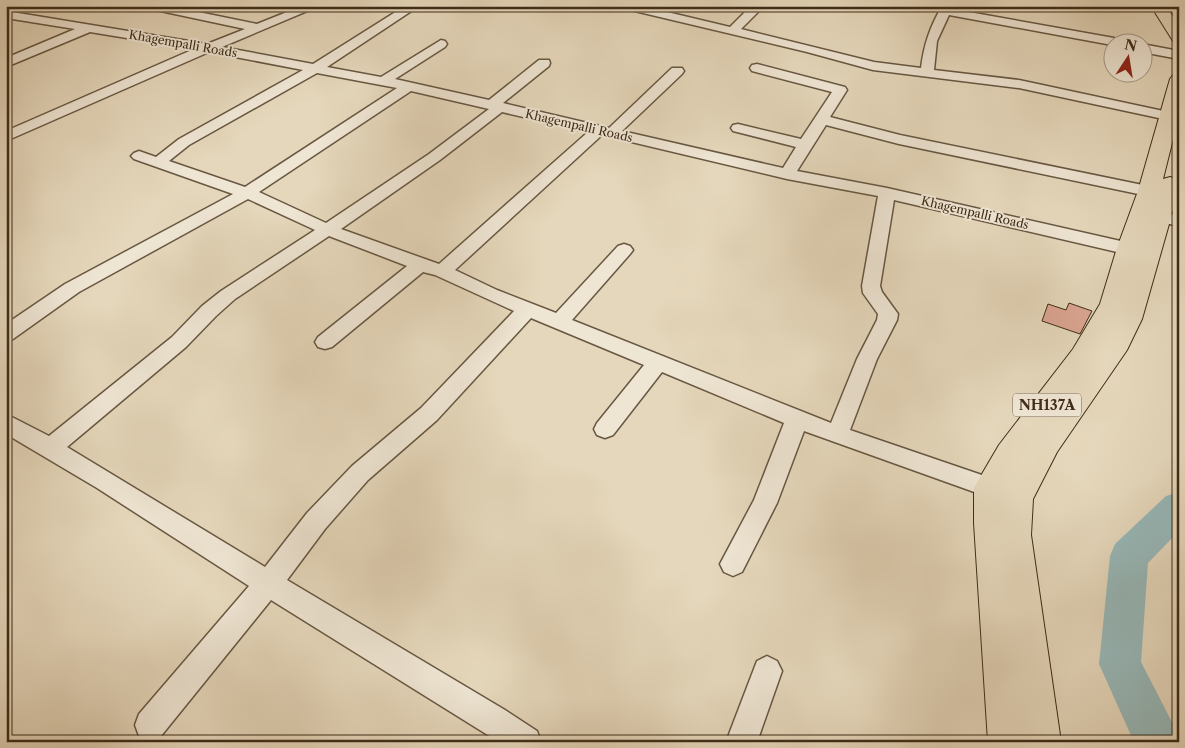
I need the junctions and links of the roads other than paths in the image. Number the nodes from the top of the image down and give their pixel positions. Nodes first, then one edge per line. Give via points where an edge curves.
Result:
1 (151, 6) edge
2 (314, 6) edge
3 (413, 6) edge
4 (626, 6) edge
5 (758, 6) edge
6 (1158, 6) edge
7 (1170, 6) edge
8 (945, 8) edge
9 (6, 14) edge
10 (1179, 18) edge
11 (88, 28) junction
12 (259, 28) junction
13 (733, 31) junction
14 (1179, 38) edge
15 (1102, 40) edge
16 (440, 44) dead end
17 (208, 48) junction
18 (1152, 50) edge
19 (1179, 55) edge
20 (6, 63) edge
21 (544, 63) dead end
22 (315, 68) junction
23 (757, 68) dead end
24 (677, 71) dead end
25 (927, 72) junction
26 (1179, 79) edge
27 (383, 81) junction
28 (409, 86) junction
29 (496, 106) junction
30 (1168, 116) junction
31 (821, 119) junction
32 (738, 128) dead end
33 (605, 132) junction
34 (6, 138) edge
35 (1179, 143) edge
36 (805, 145) junction
37 (787, 174) junction
38 (247, 192) junction
39 (887, 193) junction
40 (1159, 207) edge
41 (326, 229) junction
42 (624, 250) dead end
43 (1139, 251) junction
44 (420, 265) junction
45 (442, 271) junction
46 (528, 309) junction
47 (559, 322) junction
48 (6, 334) edge
49 (325, 342) dead end
50 (658, 362) junction
51 (797, 419) junction
52 (6, 423) edge
53 (605, 429) dead end
54 (837, 435) junction
55 (51, 447) junction
56 (1003, 493) junction
57 (732, 564) dead end
58 (268, 583) junction
59 (767, 670) dead end
60 (150, 725) dead end
61 (526, 742) edge
62 (741, 742) edge
63 (1008, 742) edge
64 (1041, 742) edge

1 - 12 street
2 - 12 street
3 - 22 street
4 - 13 street
5 - 13 street
6 - 14 highway
7 - 10 highway
8 - 15 street
8 - 25 street via 931,41
9 - 11 street, Khagempalli Roads
11 - 17 street, Khagempalli Roads
11 - 20 street
12 - 17 street
13 - 25 street via 873,66
16 - 27 street
17 - 22 street, Khagempalli Roads
17 - 34 street
18 - 19 street
21 - 29 street
22 - 27 street, Khagempalli Roads
22 - 38 street via 148,159
23 - 31 street via 840,90
24 - 33 street
25 - 30 street via 1019,84
26 - 30 highway, NH137A
27 - 28 street, Khagempalli Roads
28 - 29 street, Khagempalli Roads
28 - 38 street
29 - 33 street, Khagempalli Roads
29 - 41 street via 461,138
30 - 40 highway, NH137A
31 - 36 street
31 - 40 street
32 - 36 street
33 - 37 street, Khagempalli Roads
33 - 45 street
35 - 40 highway, NH137A
36 - 37 street
37 - 39 street, Khagempalli Roads
38 - 41 street
38 - 48 street via 72,288
39 - 43 street, Khagempalli Roads
39 - 54 street via 871,286 888,314 887,320 867,359
40 - 43 highway, NH137A
41 - 44 street
41 - 55 street via 218,302 179,342
42 - 47 street
43 - 56 highway, NH137A via 1129,319 1114,350 1046,444
44 - 45 street
44 - 49 street
45 - 46 street
46 - 47 street
46 - 58 street via 429,414 360,473 316,521
47 - 50 street
50 - 51 street
50 - 53 street
51 - 54 street
51 - 57 street via 765,503
52 - 55 street
54 - 56 street
55 - 58 street
56 - 63 highway, NH137A via 990,523
56 - 64 highway, NH137A via 1014,535
58 - 60 street
58 - 61 street via 469,703
59 - 62 street

